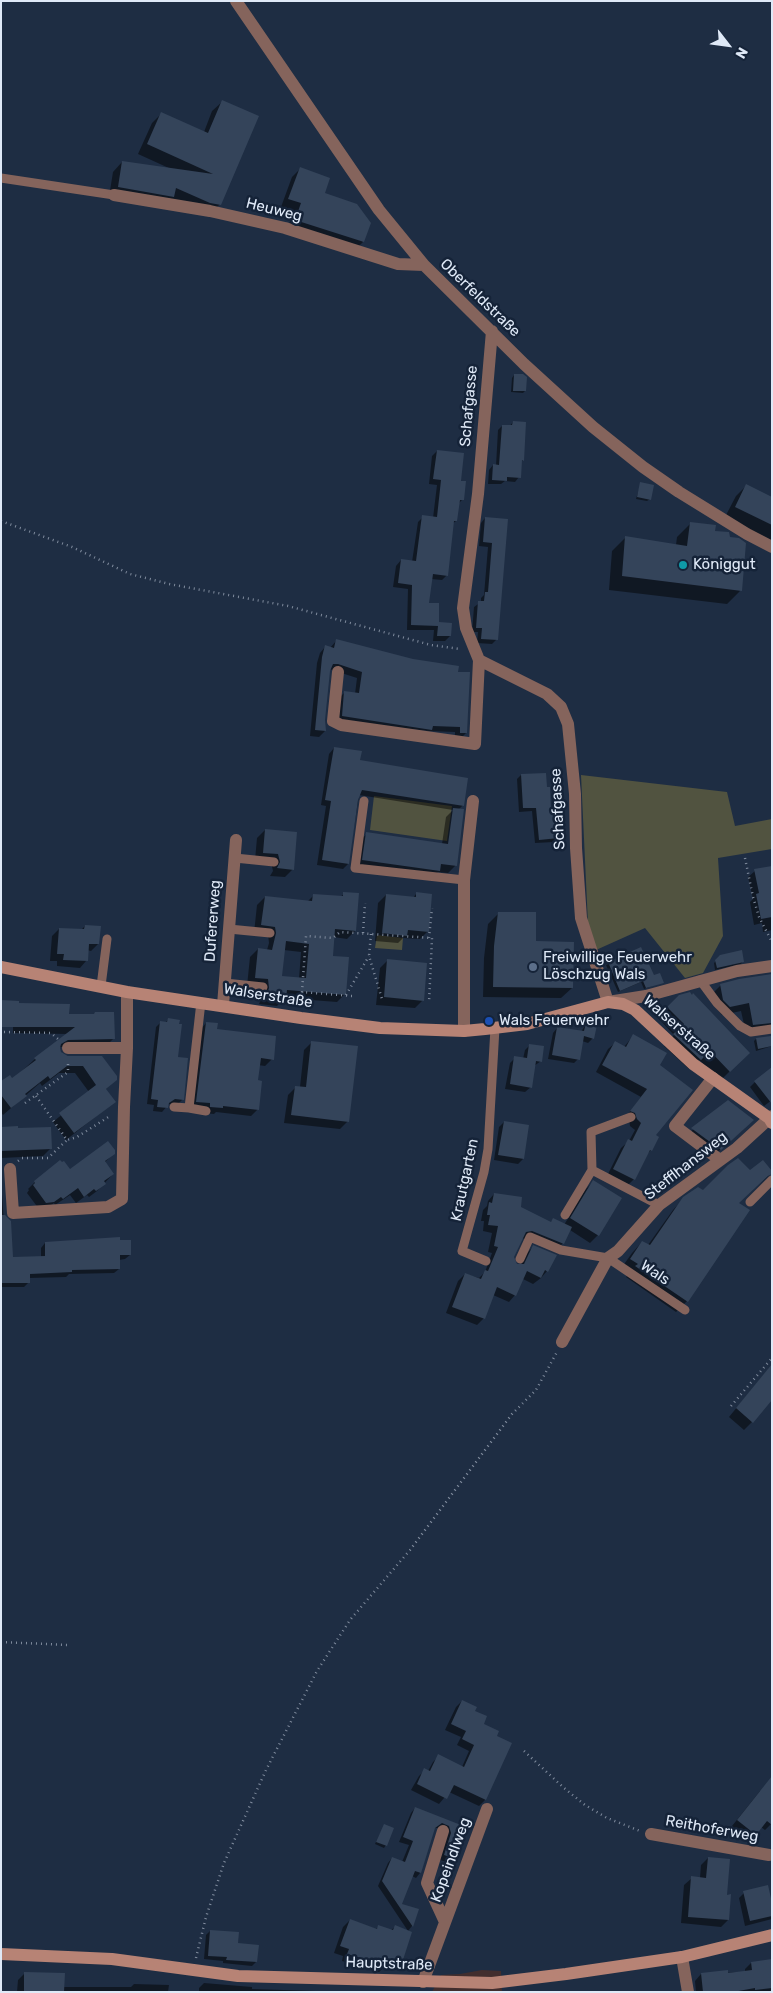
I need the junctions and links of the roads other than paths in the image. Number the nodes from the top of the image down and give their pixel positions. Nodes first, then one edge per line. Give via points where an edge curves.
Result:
1 (236, 1) edge
2 (1, 178) edge
3 (114, 195) joint
4 (424, 265) junction
5 (492, 331) junction
6 (772, 548) edge
7 (478, 656) junction
8 (338, 672) dead end
9 (364, 801) dead end
10 (474, 801) dead end
11 (236, 840) dead end
12 (234, 858) junction
13 (274, 862) dead end
14 (464, 880) junction
15 (229, 929) junction
16 (270, 933) dead end
17 (107, 939) dead end
18 (1, 966) edge
19 (772, 966) edge
20 (700, 980) junction
21 (225, 983) junction
22 (101, 986) junction
23 (264, 988) dead end
24 (127, 992) junction
25 (201, 1002) junction
26 (608, 1002) junction
27 (223, 1005) junction
28 (495, 1028) junction
29 (772, 1029) edge
30 (464, 1031) junction
31 (68, 1048) road end
32 (128, 1048) junction
33 (713, 1078) junction
34 (174, 1107) dead end
35 (188, 1108) junction
36 (206, 1111) dead end
37 (631, 1117) dead end
38 (771, 1119) edge
39 (720, 1160) junction
40 (10, 1169) road end
41 (592, 1170) junction
42 (772, 1180) edge
43 (750, 1202) dead end
44 (659, 1205) junction
45 (565, 1215) dead end
46 (608, 1258) junction
47 (520, 1259) dead end
48 (486, 1261) dead end
49 (686, 1310) dead end
50 (562, 1342) road end
51 (487, 1809) dead end
52 (443, 1831) dead end
53 (651, 1834) road end
54 (771, 1853) edge
55 (445, 1922) junction
56 (772, 1935) edge
57 (1, 1954) edge
58 (682, 1957) junction
59 (423, 1982) junction
60 (492, 1987) edge
61 (410, 1992) edge
62 (688, 1992) edge

1 - 4 street, Oberfeldstraße via 379,210
2 - 3 lane
3 - 4 street, Heuweg via 286,228 398,264
4 - 5 street, Oberfeldstraße
5 - 6 street, Oberfeldstraße via 593,427 643,467
5 - 7 street, Schafgasse via 478,494 463,608 466,628
7 - 8 street, Schafgasse via 475,744 341,725 332,721
7 - 26 street, Schafgasse via 547,694 561,707 568,724 581,918
9 - 14 lane via 355,868
10 - 14 street
11 - 12 street, Dufererweg
12 - 13 lane
12 - 15 street, Dufererweg
14 - 30 street
15 - 16 lane
15 - 21 street, Dufererweg
17 - 22 lane
18 - 22 street, Walserstraße
19 - 20 street
20 - 26 street via 646,996
20 - 29 lane via 740,1026 751,1032
21 - 23 lane
21 - 27 street, Dufererweg
22 - 24 street, Walserstraße
24 - 25 street, Walserstraße
24 - 32 street
25 - 27 street, Walserstraße
25 - 35 lane
26 - 28 street, Walserstraße via 557,1017
26 - 33 street, Walserstraße via 636,1010 693,1064
27 - 30 street, Walserstraße via 380,1028
28 - 30 street, Walserstraße
28 - 48 lane, Krautgarten via 488,1149 462,1250
31 - 32 street
32 - 40 street via 122,1199 108,1207 13,1213
33 - 38 street, Walserstraße
33 - 39 street via 675,1126
34 - 35 lane
35 - 36 lane
37 - 41 lane via 590,1132
38 - 39 street, Stefflhansweg
39 - 44 street, Stefflhansweg
41 - 44 lane
41 - 45 lane
42 - 43 lane
44 - 46 street, Stefflhansweg via 618,1252
46 - 47 lane via 561,1250 530,1237
46 - 49 lane, Wals
46 - 50 street, Stefflhansweg
51 - 55 street, Kopeindlweg
52 - 55 street, Kopeindlweg via 427,1883
53 - 54 street, Reithoferweg
55 - 59 street, Kopeindlweg
56 - 58 street, Hauptstraße
57 - 59 street, Hauptstraße via 112,1958 238,1976
58 - 60 street, Hauptstraße
58 - 62 street
59 - 60 street, Hauptstraße
59 - 61 street

